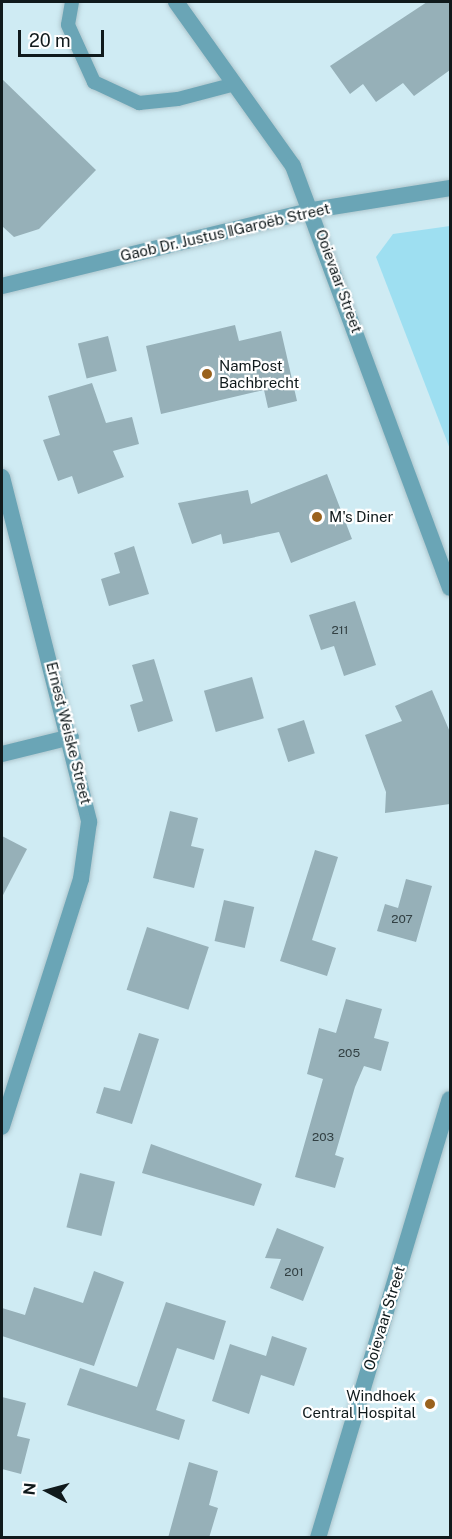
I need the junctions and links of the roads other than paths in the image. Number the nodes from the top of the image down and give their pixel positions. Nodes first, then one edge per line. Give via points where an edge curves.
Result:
1 (72, 2) edge
2 (176, 2) edge
3 (235, 84) junction
4 (450, 188) edge
5 (313, 210) junction
6 (2, 286) edge
7 (2, 477) edge
8 (450, 588) edge
9 (71, 737) junction
10 (2, 754) edge
11 (450, 1099) edge
12 (2, 1127) edge
13 (318, 1538) edge

1 - 3 lane via 68,25 94,82 139,103 178,99
2 - 3 street, Ooievaar Street
3 - 5 street, Ooievaar Street via 293,166
4 - 5 street, Gaob Dr. Justus ǁGaroëb Street
5 - 6 street, Gaob Dr. Justus ǁGaroëb Street
5 - 8 street, Ooievaar Street
7 - 9 street, Ernest Weiske Street
9 - 10 street
9 - 12 street, Ernest Weiske Street via 87,798 87,849
11 - 13 street, Ooievaar Street

